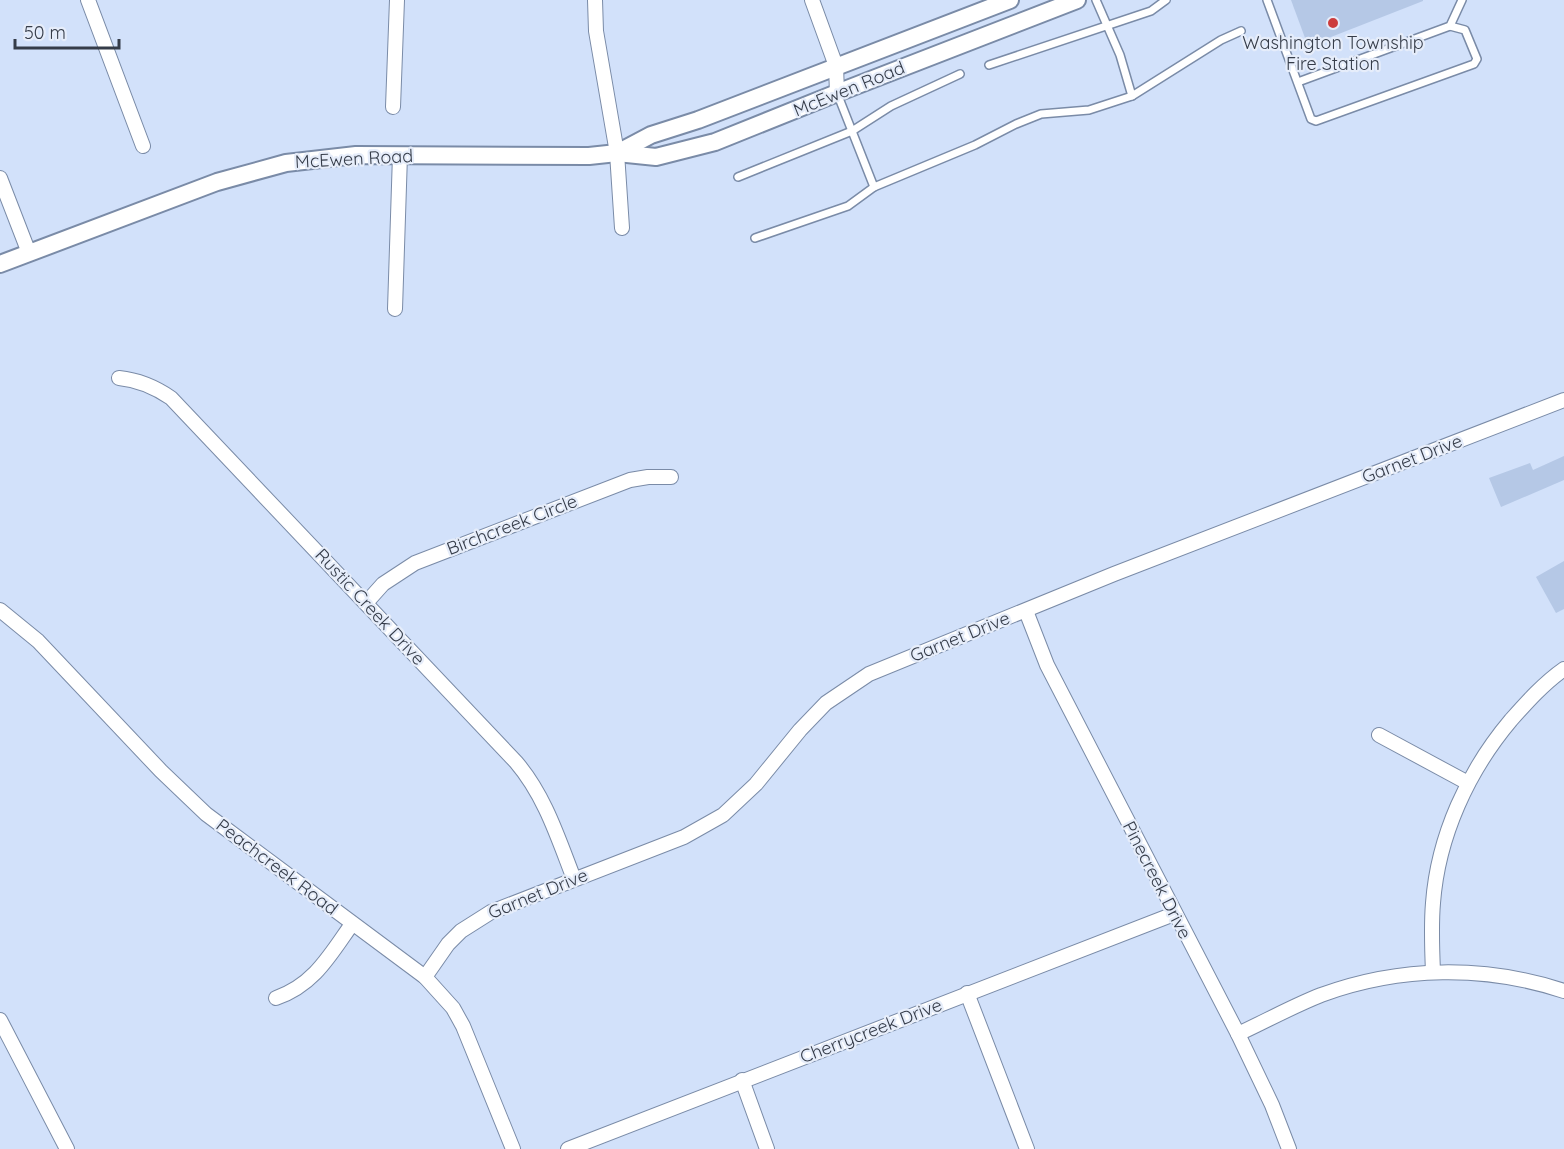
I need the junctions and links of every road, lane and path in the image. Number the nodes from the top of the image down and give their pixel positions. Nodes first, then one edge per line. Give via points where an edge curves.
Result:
1 (88, 0) edge
2 (397, 0) edge
3 (595, 0) edge
4 (812, 0) edge
5 (1010, 0) edge
6 (1077, 0) edge
7 (1096, 0) edge
8 (1166, 0) edge
9 (1267, 0) edge
10 (1462, 0) edge
11 (1106, 26) junction
12 (1450, 26) junction
13 (1241, 31) dead end
14 (989, 65) dead end
15 (836, 66) junction
16 (960, 74) dead end
17 (1298, 81) junction
18 (837, 93) junction
19 (1132, 96) junction
20 (393, 107) dead end
21 (852, 131) junction
22 (143, 146) dead end
23 (617, 153) junction
24 (400, 155) junction
25 (738, 177) dead end
26 (0, 178) edge
27 (874, 187) junction
28 (622, 228) dead end
29 (754, 238) dead end
30 (29, 254) junction
31 (0, 264) edge
32 (395, 309) dead end
33 (119, 378) dead end
34 (1564, 400) edge
35 (671, 477) dead end
36 (366, 603) junction
37 (0, 610) edge
38 (1026, 611) junction
39 (1564, 669) edge
40 (1379, 735) dead end
41 (1468, 783) junction
42 (574, 879) junction
43 (1174, 914) junction
44 (352, 924) junction
45 (1433, 972) junction
46 (425, 977) junction
47 (1564, 991) edge
48 (968, 993) junction
49 (276, 998) dead end
50 (0, 1020) edge
51 (1238, 1034) junction
52 (742, 1080) junction
53 (67, 1149) edge
54 (513, 1149) edge
55 (568, 1149) edge
56 (767, 1149) edge
57 (1027, 1149) edge
58 (1289, 1149) edge

1 - 22 street
2 - 20 street
3 - 23 street via 596,31
4 - 15 street
5 - 15 street, McEwen Road
6 - 18 street, McEwen Road
7 - 11 lane
8 - 11 lane via 1151,11
9 - 17 lane
10 - 12 lane
11 - 14 lane
11 - 19 lane via 1120,55
12 - 17 lane
12 - 17 lane via 1466,30 1477,59 1474,64 1316,121 1311,119
13 - 19 lane
15 - 18 street
15 - 23 street, McEwen Road via 651,135
16 - 21 lane via 891,106
18 - 21 lane
18 - 23 street, McEwen Road via 715,142 656,157
19 - 27 lane via 1089,110 1041,114
21 - 25 lane
21 - 27 lane
23 - 24 street, McEwen Road
23 - 28 street
24 - 30 street, McEwen Road via 321,158 251,171
24 - 32 street
26 - 30 street
27 - 29 lane via 848,206
30 - 31 street, McEwen Road
33 - 36 street, Rustic Creek Drive via 145,383 171,398
34 - 38 street, Garnet Drive
35 - 36 street, Birchcreek Circle via 630,480 416,563 383,584
36 - 42 street, Rustic Creek Drive via 524,771 548,811
37 - 44 street, Peachcreek Road via 38,641 206,814
38 - 42 street, Garnet Drive via 869,674 826,703 756,784 723,815 684,837
38 - 43 street, Pinecreek Drive via 1047,665
39 - 41 street via 1519,711 1494,741
40 - 41 street
41 - 45 street via 1438,870 1431,931
42 - 46 street, Garnet Drive via 475,920 448,944
43 - 48 street, Cherrycreek Drive
43 - 51 street, Pinecreek Drive
44 - 46 street, Peachcreek Road
44 - 49 street via 311,979
45 - 47 street via 1507,976
45 - 51 street via 1350,986
46 - 54 street, Peachcreek Road via 453,1008 463,1026
48 - 52 street, Cherrycreek Drive
48 - 57 street
50 - 53 street
51 - 58 street, Pinecreek Drive
52 - 55 street, Cherrycreek Drive
52 - 56 street

